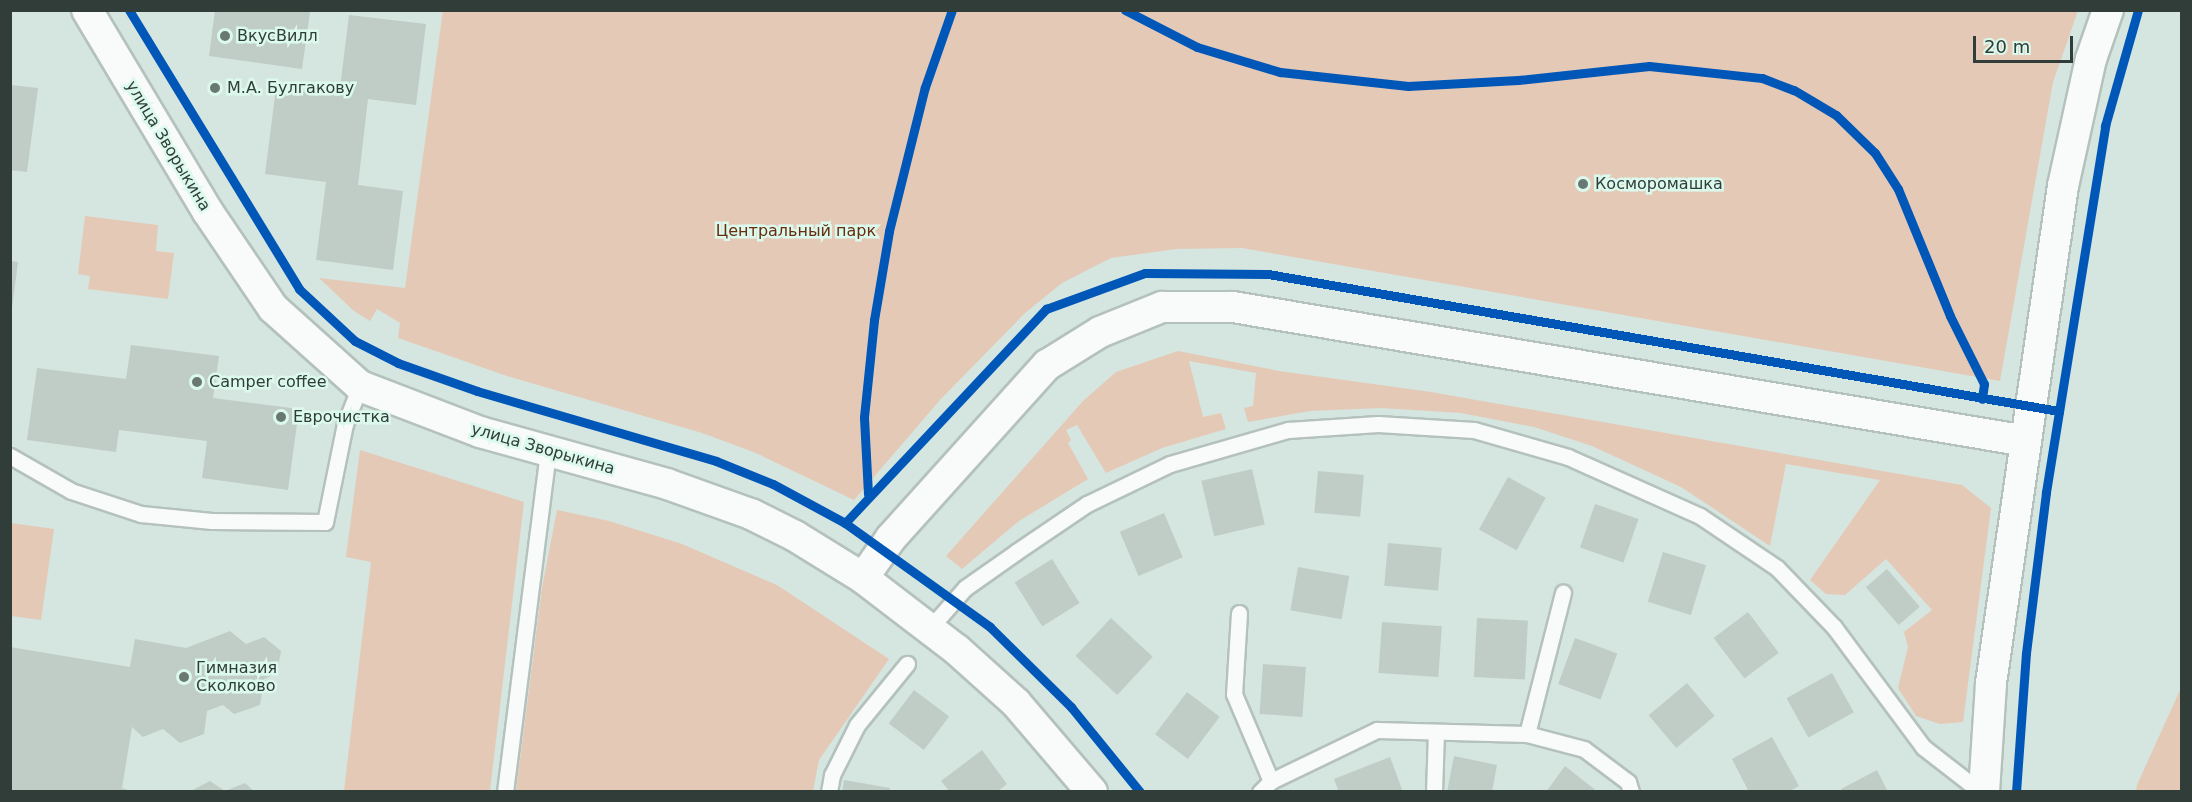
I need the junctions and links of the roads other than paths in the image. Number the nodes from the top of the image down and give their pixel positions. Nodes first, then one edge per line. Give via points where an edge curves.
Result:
1 (87, 10) edge
2 (2108, 10) edge
3 (360, 386) junction
4 (2026, 441) junction
5 (548, 450) junction
6 (10, 456) edge
7 (863, 578) junction
8 (1563, 593) dead end
9 (1239, 613) dead end
10 (930, 628) junction
11 (908, 664) dead end
12 (1436, 732) junction
13 (1527, 734) junction
14 (1265, 786) edge
15 (506, 792) edge
16 (829, 792) edge
17 (1092, 792) edge
18 (1434, 792) edge
19 (1631, 792) edge
20 (1982, 792) edge

1 - 3 street, улица Зворыкина via 208,212 273,308
2 - 4 street via 2091,59 2063,186
3 - 5 street, улица Зворыкина via 480,432
3 - 6 lane via 345,424 325,522 212,521 141,514 71,491
4 - 7 street via 1233,307 1162,307 1100,332 1047,365 891,538
4 - 20 street via 1991,683
5 - 7 street, улица Зворыкина via 751,514
5 - 15 lane
7 - 10 street, улица Зворыкина
8 - 13 lane
9 - 14 lane via 1234,694
10 - 17 street, улица Зворыкина via 1016,703
10 - 20 lane via 965,588 1016,552 1087,504 1170,464 1288,430 1378,424 1474,430 1568,457 1700,516 1777,568 1834,627 1923,747
11 - 16 lane via 857,725 832,775
12 - 13 lane
12 - 14 lane via 1377,730
12 - 18 lane
13 - 19 lane via 1584,748 1628,782

